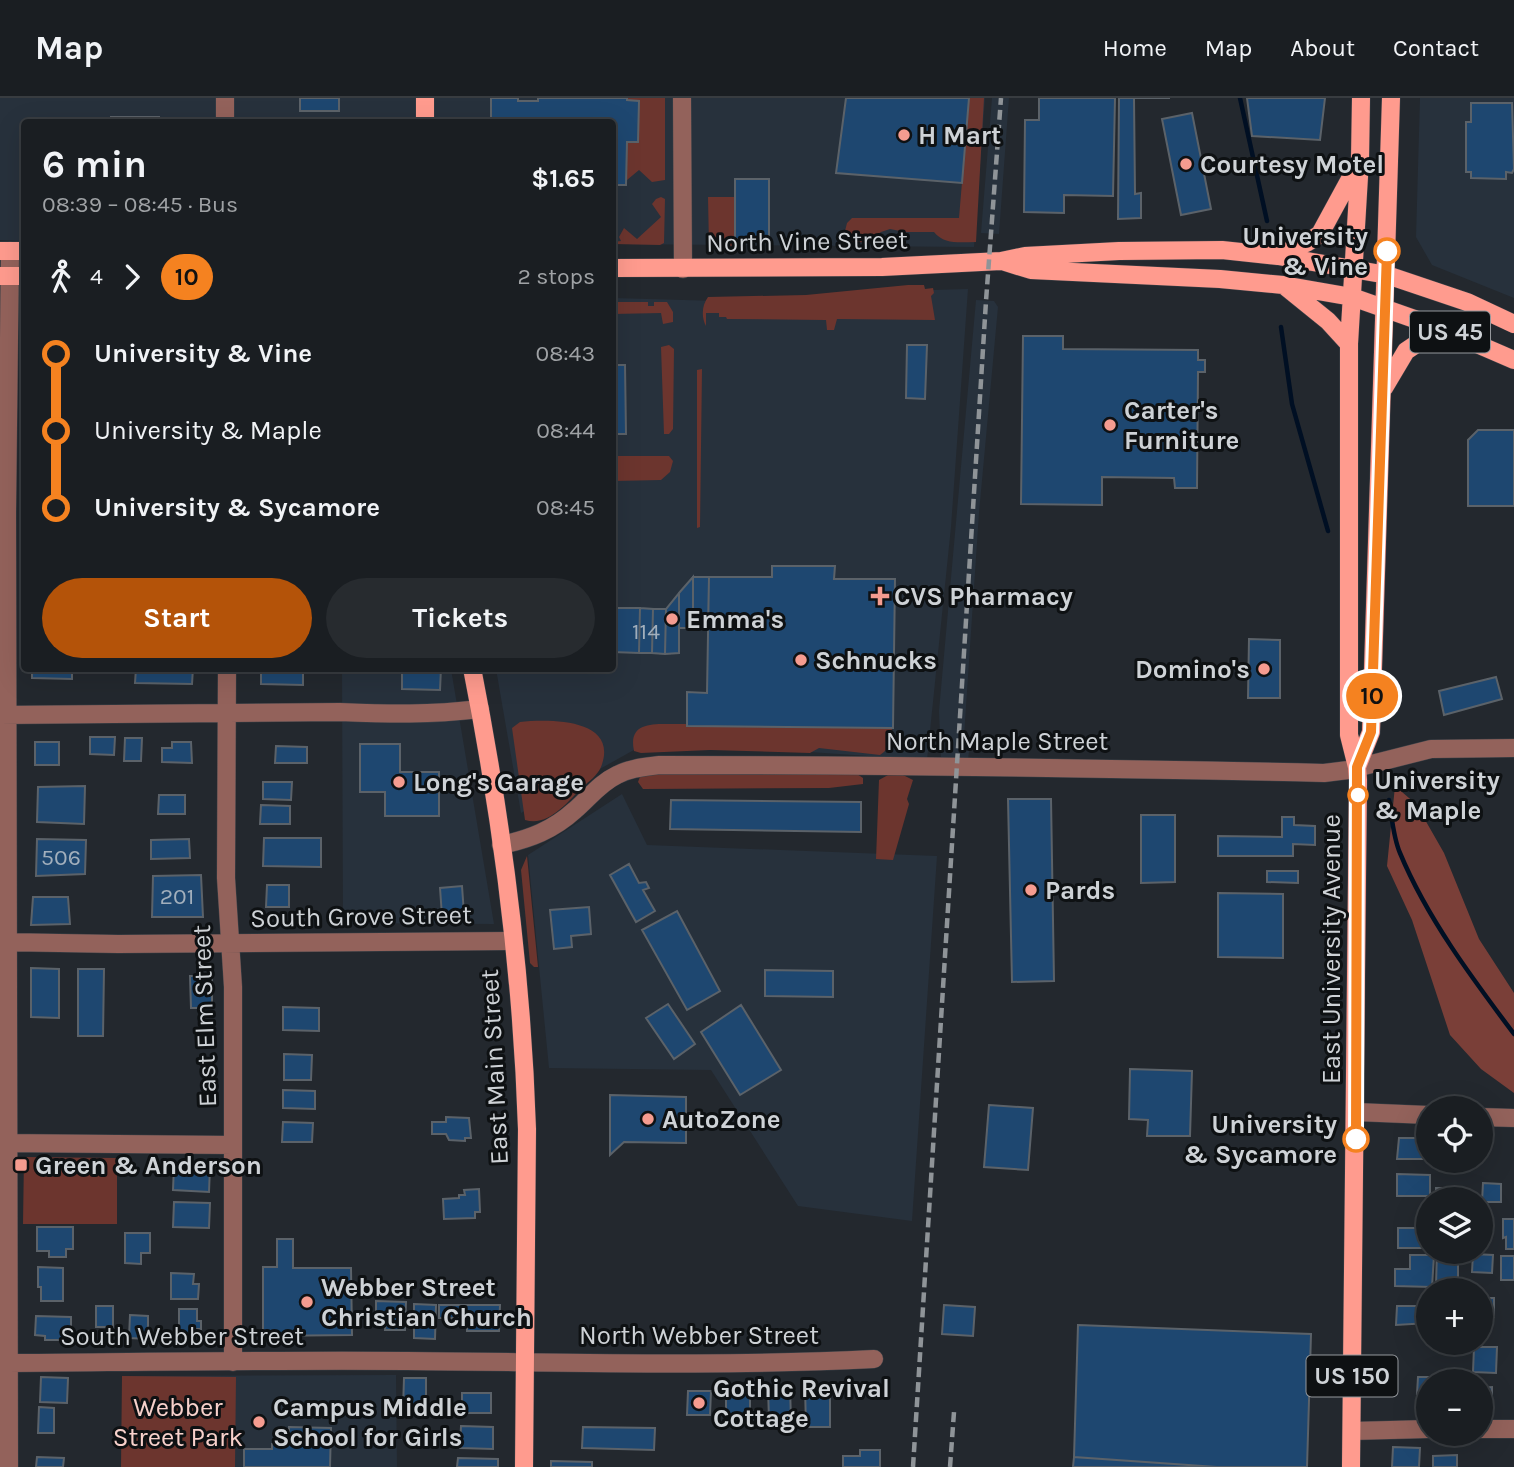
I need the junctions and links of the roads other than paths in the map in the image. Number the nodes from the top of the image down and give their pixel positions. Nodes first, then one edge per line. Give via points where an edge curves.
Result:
1 (225, 98) edge
2 (425, 98) edge
3 (682, 98) edge
4 (1361, 98) edge
5 (1391, 98) edge
6 (225, 119) edge
7 (425, 119) edge
8 (1360, 160) junction
9 (12, 251) edge
10 (1278, 256) junction
11 (1001, 261) junction
12 (616, 268) edge
13 (683, 269) junction
14 (1353, 269) junction
15 (1387, 275) junction
16 (11, 276) edge
17 (1283, 285) junction
18 (1352, 297) junction
19 (1384, 308) junction
20 (1514, 324) edge
21 (1440, 328) junction
22 (1349, 344) junction
23 (1514, 360) edge
24 (1382, 391) junction
25 (11, 498) edge
26 (227, 672) edge
27 (473, 672) edge
28 (480, 709) junction
29 (4, 715) edge
30 (227, 715) junction
31 (1514, 748) edge
32 (1357, 767) junction
33 (501, 845) junction
34 (513, 941) junction
35 (4, 942) edge
36 (229, 943) junction
37 (1356, 1112) junction
38 (1416, 1114) edge
39 (1493, 1117) edge
40 (1514, 1118) edge
41 (4, 1143) edge
42 (233, 1145) junction
43 (874, 1359) dead end
44 (233, 1362) junction
45 (525, 1362) junction
46 (8, 1363) junction
47 (1416, 1429) edge
48 (1493, 1429) edge
49 (1514, 1429) edge
50 (1352, 1431) junction
51 (9, 1467) edge
52 (524, 1467) edge
53 (1351, 1467) edge

1 - 6 street
2 - 7 main road
3 - 13 street
4 - 8 main road, East University Avenue
5 - 15 main road, East University Avenue
8 - 10 main road via 1320,234
8 - 14 main road, East University Avenue
9 - 16 street
10 - 11 main road, North Vine Street via 1164,249
10 - 14 main road, North Vine Street
11 - 13 main road, North Vine Street
11 - 17 main road, North Vine Street via 1031,270
12 - 13 main road, North Vine Street
14 - 15 main road, North Vine Street
14 - 18 main road, East University Avenue
15 - 19 main road, East University Avenue / US 150
15 - 20 main road, US 45 via 1467,302
16 - 25 street
17 - 18 main road, North Vine Street
17 - 22 main road
18 - 19 main road, US 45
18 - 22 main road, East University Avenue / US 150
19 - 21 main road, US 45
19 - 24 main road, East University Avenue / US 150
21 - 23 main road, US 45
21 - 24 main road via 1406,351
22 - 32 main road, East University Avenue / US 150 via 1349,735
24 - 32 main road, East University Avenue / US 150 via 1371,732
25 - 29 street
26 - 30 street, East Elm Street
27 - 28 main road, East Main Street
28 - 30 street via 417,715
28 - 33 main road, East Main Street
29 - 30 street
29 - 35 street
30 - 36 street, East Elm Street
31 - 32 street, North Maple Street via 1431,749
32 - 33 street, North Maple Street via 1324,773 660,765 619,774 555,827
32 - 37 main road, East University Avenue / US 150
33 - 34 main road, East Main Street
34 - 36 street, South Grove Street
34 - 45 main road, East Main Street via 526,1103
35 - 36 street, South Grove Street
35 - 41 street
36 - 42 street, East Elm Street
37 - 38 street
37 - 50 main road, East University Avenue / US 150
39 - 40 street
41 - 42 street
41 - 46 street
42 - 44 street, East Elm Street
43 - 45 street, North Webber Street
44 - 45 street, South Webber Street
44 - 46 street, South Webber Street
45 - 52 main road, East Main Street
46 - 51 street
47 - 50 street
48 - 49 street
50 - 53 main road, East University Avenue / US 150

